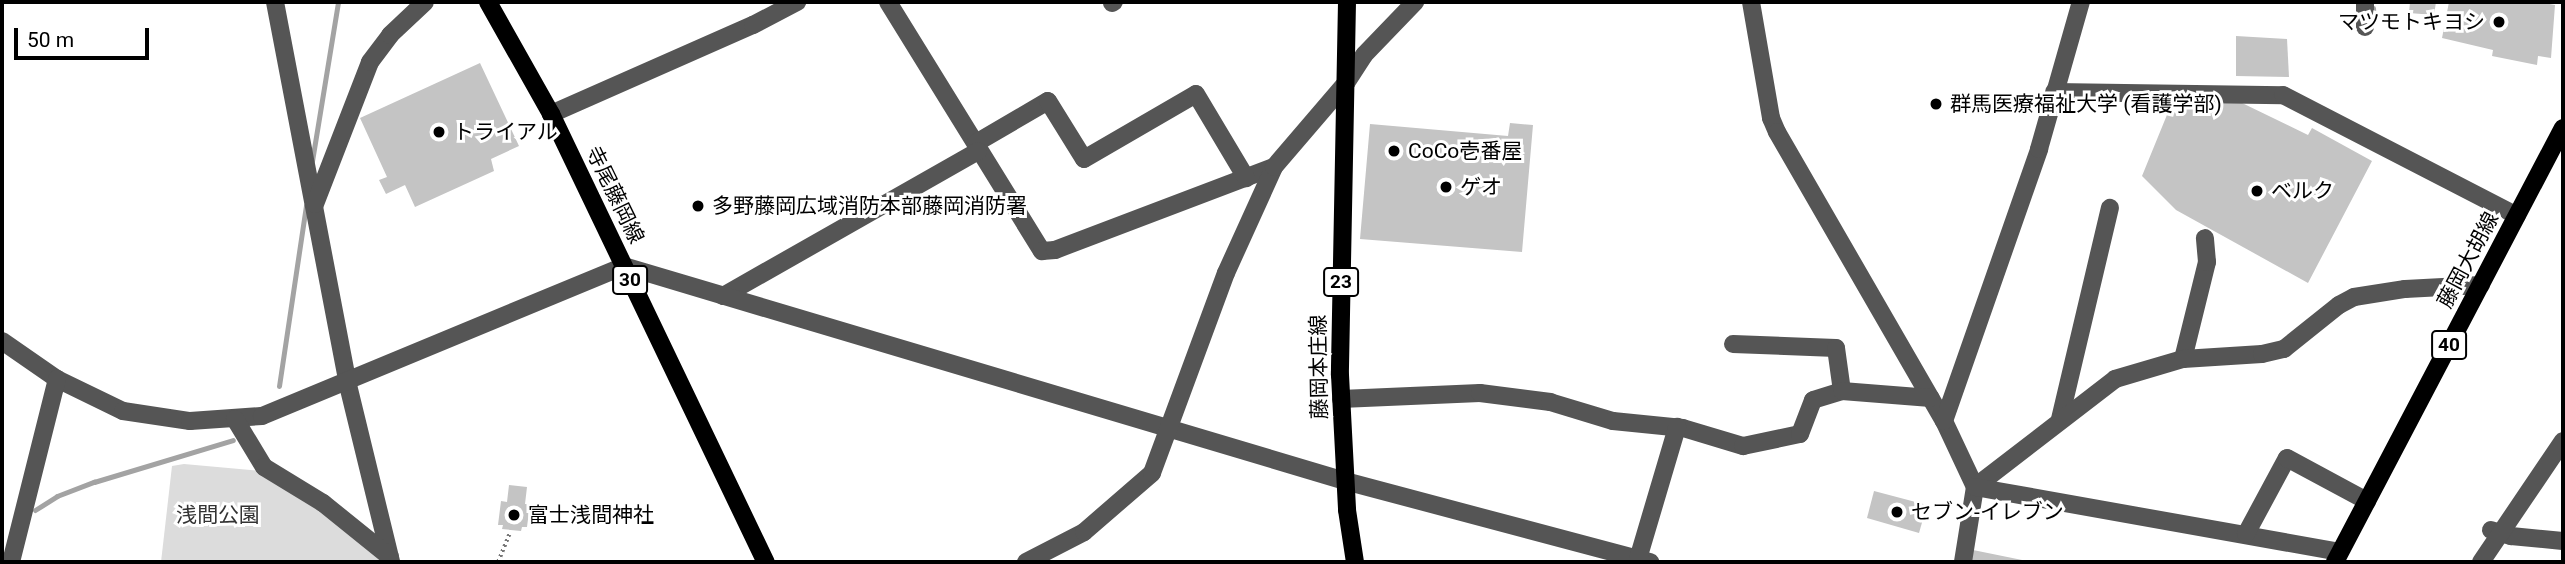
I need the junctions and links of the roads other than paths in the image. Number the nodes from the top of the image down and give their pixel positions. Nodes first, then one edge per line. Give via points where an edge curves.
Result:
1 (275, 2) edge
2 (425, 2) edge
3 (488, 2) edge
4 (797, 2) edge
5 (888, 2) edge
6 (1347, 2) edge
7 (1416, 2) edge
8 (1751, 2) edge
9 (2081, 2) edge
10 (2365, 2) edge
11 (2365, 27) dead end
12 (1346, 83) junction
13 (2054, 92) junction
14 (551, 114) junction
15 (2563, 128) edge
16 (977, 147) junction
17 (1274, 167) junction
18 (1246, 178) junction
19 (314, 199) junction
20 (2110, 208) dead end
21 (2517, 216) junction
22 (2205, 238) dead end
23 (624, 266) junction
24 (2481, 285) junction
25 (723, 296) junction
26 (2, 341) edge
27 (1733, 344) dead end
28 (2183, 359) junction
29 (57, 379) junction
30 (347, 381) junction
31 (1842, 391) junction
32 (1931, 398) junction
33 (1341, 399) junction
34 (235, 419) junction
35 (2060, 419) junction
36 (1944, 421) junction
37 (1677, 427) junction
38 (1171, 429) junction
39 (2563, 441) edge
40 (1345, 481) junction
41 (1975, 487) junction
42 (2367, 501) junction
43 (2495, 532) junction
44 (2246, 534) junction
45 (2563, 541) edge
46 (1593, 555) edge
47 (2337, 557) edge
48 (391, 560) edge
49 (1644, 561) edge
50 (11, 562) edge
51 (766, 562) edge
52 (1026, 562) edge
53 (1355, 562) edge
54 (1963, 562) edge
55 (2481, 562) edge

1 - 19 street
2 - 19 street via 390,35 370,62
3 - 14 main road, 寺尾藤岡線 / 30
4 - 14 street
5 - 16 street
6 - 12 main road, 藤岡本庄線 / 23
7 - 12 street via 1364,55
8 - 32 street via 1777,132
9 - 13 street
10 - 11 street
12 - 17 street
12 - 33 main road, 藤岡本庄線 / 23
13 - 21 street via 2283,94
13 - 36 street via 2039,149
14 - 23 main road, 寺尾藤岡線 / 30
15 - 21 main road, 藤岡大胡線 / 40
16 - 18 street via 1042,251
16 - 18 street via 1048,102 1084,159 1196,94
16 - 25 street
17 - 18 street
17 - 38 street via 1226,273
19 - 30 street
20 - 35 street
21 - 24 main road, 藤岡大胡線 / 40
22 - 28 street via 2207,262
23 - 25 street
23 - 30 street
23 - 51 main road, 寺尾藤岡線 / 30
24 - 28 street via 2354,297 2284,349
24 - 42 main road, 藤岡大胡線 / 40
25 - 38 street
26 - 29 street
27 - 31 street via 1836,348
28 - 35 street via 2115,379
29 - 34 street via 123,411 190,421
29 - 50 street
30 - 34 street via 262,416
30 - 48 street
31 - 32 street
31 - 37 street via 1813,400 1800,434 1743,446
32 - 36 street
33 - 37 street via 1480,393 1550,402 1613,421
33 - 40 main road, 藤岡本庄線 / 23
34 - 48 street via 264,467 323,503
35 - 41 street
36 - 41 street
37 - 49 street
38 - 40 street
38 - 52 street via 1152,473 1084,533
39 - 43 street
40 - 46 street
40 - 53 main road, 藤岡本庄線 / 23
41 - 44 street
41 - 54 street
42 - 44 street via 2287,458
42 - 47 main road, 藤岡大胡線 / 40
43 - 45 street
43 - 55 street
44 - 47 street
46 - 49 street

